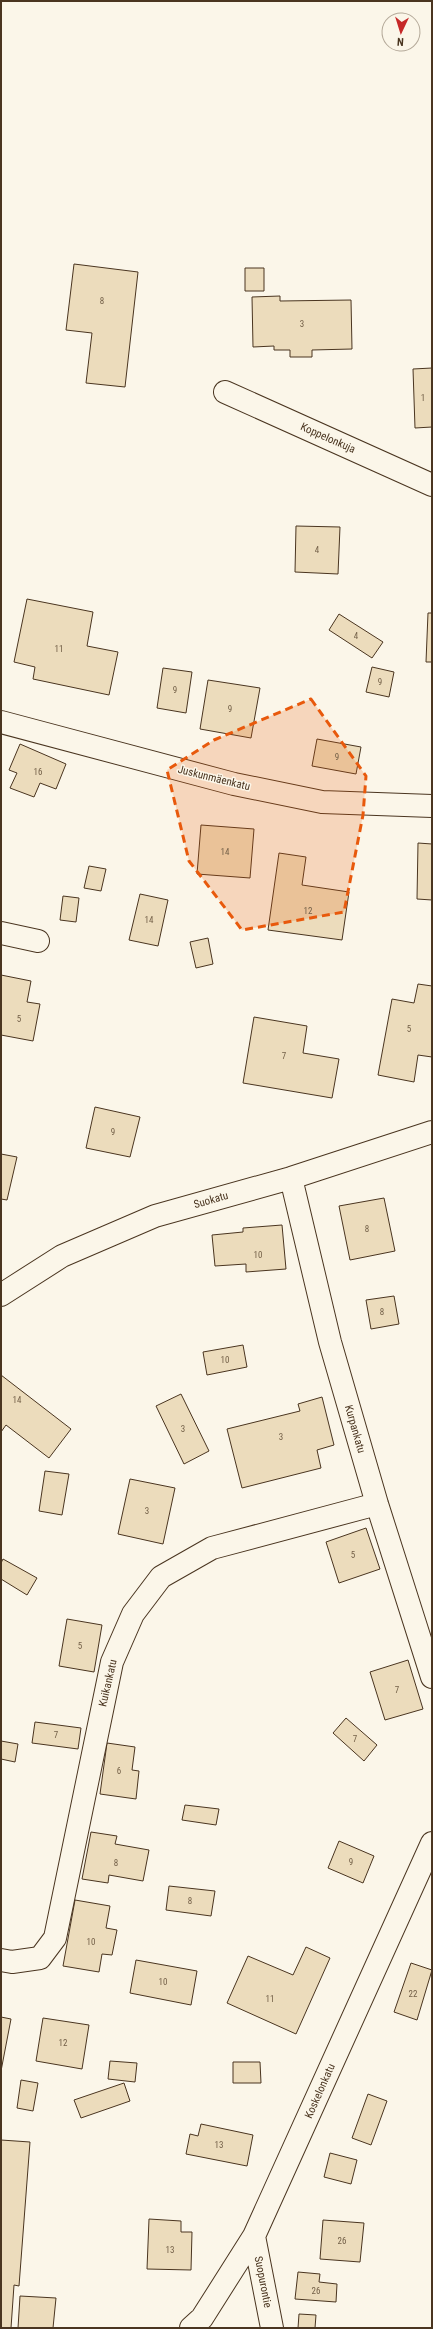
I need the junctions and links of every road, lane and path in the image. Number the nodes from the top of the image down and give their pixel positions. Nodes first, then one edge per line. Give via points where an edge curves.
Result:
1 (225, 392) dead end
2 (432, 485) edge
3 (1, 722) edge
4 (432, 806) edge
5 (1, 933) edge
6 (38, 941) dead end
7 (432, 1132) edge
8 (291, 1178) junction
9 (1, 1295) edge
10 (377, 1504) junction
11 (432, 1677) edge
12 (432, 1843) edge
13 (1, 1960) edge
14 (254, 2236) junction
15 (191, 2328) edge
16 (272, 2328) edge

1 - 2 street, Koppelonkuja
3 - 4 street, Juskunmäenkatu via 234,784 322,802
5 - 6 street
7 - 8 street, Suokatu
8 - 9 street, Suokatu via 155,1216 62,1256
8 - 10 street, Kurpankatu via 330,1342
10 - 11 street, Kurpankatu
10 - 13 street, Kuikankatu via 212,1548 161,1577 133,1614 112,1662 55,1938 40,1958 12,1962
12 - 14 street, Koskelonkatu
14 - 15 street, Koskelonkatu via 202,2318
14 - 16 street, Suopurontie

